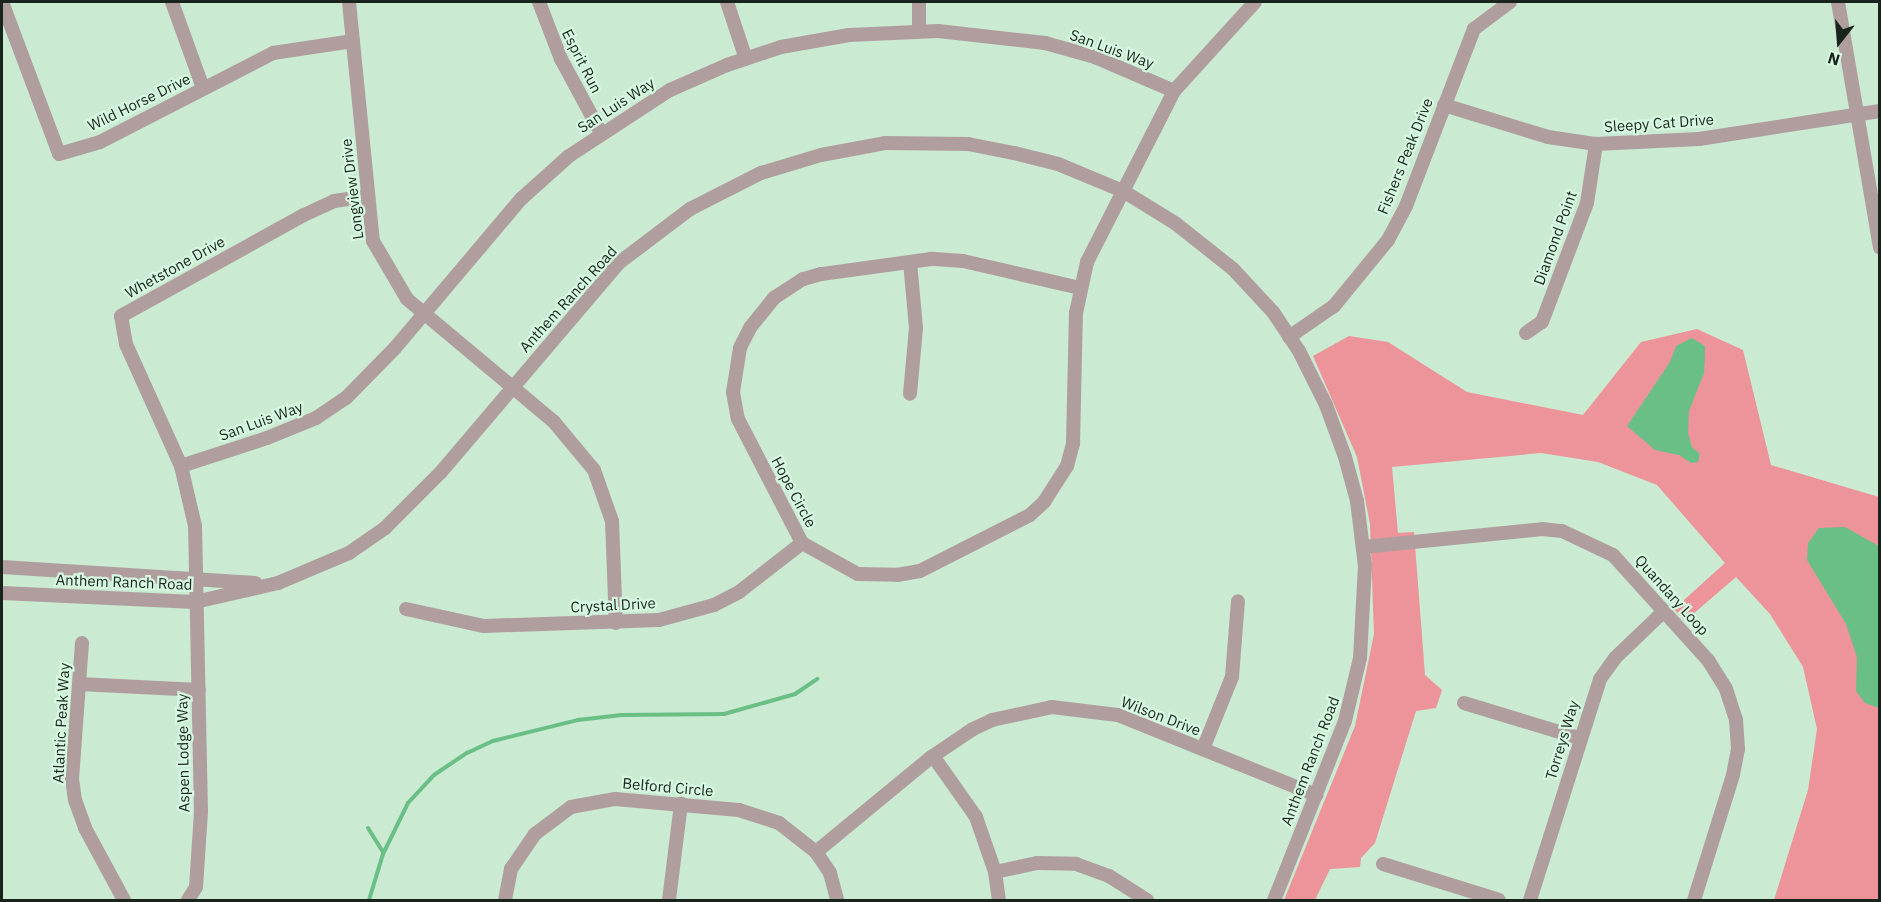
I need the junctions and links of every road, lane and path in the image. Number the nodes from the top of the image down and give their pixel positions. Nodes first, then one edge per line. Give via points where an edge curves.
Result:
1 (2, 2) edge
2 (172, 2) edge
3 (350, 2) edge
4 (539, 2) edge
5 (727, 2) edge
6 (919, 2) edge
7 (1255, 2) edge
8 (1510, 2) edge
9 (1838, 2) edge
10 (919, 30) junction
11 (353, 41) junction
12 (746, 59) junction
13 (204, 88) junction
14 (1174, 91) junction
15 (1444, 105) junction
16 (1880, 111) edge
17 (1856, 115) junction
18 (601, 133) junction
19 (1596, 144) junction
20 (1123, 191) junction
21 (369, 196) junction
22 (1880, 247) edge
23 (909, 262) junction
24 (1080, 288) junction
25 (424, 315) junction
26 (1526, 333) dead end
27 (1289, 337) junction
28 (512, 388) junction
29 (910, 394) dead end
30 (181, 466) junction
31 (802, 543) junction
32 (1363, 547) junction
33 (2, 567) edge
34 (196, 582) junction
35 (278, 583) junction
36 (2, 593) edge
37 (1238, 601) dead end
38 (195, 602) junction
39 (406, 609) dead end
40 (1664, 611) junction
41 (616, 623) junction
42 (82, 643) dead end
43 (79, 684) junction
44 (199, 690) junction
45 (1464, 703) dead end
46 (1579, 738) junction
47 (1203, 749) junction
48 (933, 756) junction
49 (1316, 795) junction
50 (681, 804) junction
51 (816, 852) junction
52 (1383, 864) dead end
53 (995, 872) junction
54 (124, 900) edge
55 (188, 900) edge
56 (505, 900) edge
57 (669, 900) edge
58 (837, 900) edge
59 (999, 900) edge
60 (1147, 900) edge
61 (1274, 900) edge
62 (1499, 900) edge
63 (1530, 900) edge
64 (1694, 900) edge

1 - 13 street, Wild Horse Drive via 59,154 100,142
2 - 13 street
3 - 11 street, Longview Drive
4 - 18 street, Esprit Run via 561,59
5 - 12 street
6 - 10 street
7 - 14 street, Hope Circle
8 - 15 street, Fishers Peak Drive via 1474,29
9 - 17 street
10 - 12 street, San Luis Way via 849,35 781,47
10 - 14 street, San Luis Way via 998,35 1045,43 1095,57
11 - 13 street, Wild Horse Drive via 273,53
11 - 21 street, Longview Drive
12 - 18 street, San Luis Way via 670,90
14 - 20 street, Hope Circle
15 - 19 street, Sleepy Cat Drive via 1548,137
15 - 27 street, Fishers Peak Drive via 1406,206 1388,240 1334,306
16 - 17 street, Sleepy Cat Drive
17 - 19 street, Sleepy Cat Drive via 1699,139
17 - 22 street
18 - 25 street, San Luis Way via 521,199
19 - 26 street, Diamond Point via 1587,203 1542,322
20 - 24 street, Hope Circle via 1098,237
20 - 27 street, Anthem Ranch Road via 1174,223 1233,269 1273,312
20 - 28 street, Anthem Ranch Road via 1058,164 968,144 885,143 821,155 761,173 690,209 620,262
21 - 25 street, Longview Drive via 373,242 397,288
21 - 30 street, Whetstone Drive via 334,201 304,214 121,316 126,344
23 - 24 street, Hope Circle via 963,261
23 - 29 street via 916,328
23 - 31 street, Hope Circle via 803,279 774,298 740,348 733,392 738,419
24 - 31 street, Hope Circle via 1073,443 1055,485 1030,515 920,571 897,575 858,574
25 - 28 street, Longview Drive
25 - 30 street, San Luis Way via 346,398 316,417
27 - 32 street, Anthem Ranch Road via 1326,405 1345,457 1357,501
28 - 35 street, Anthem Ranch Road via 441,472 385,528 349,553
28 - 41 street, Longview Drive via 559,426 594,470 612,521
30 - 34 street, Whetstone Drive via 195,526
31 - 41 street, Crystal Drive via 764,576 714,605 659,620
32 - 40 street, Quandary Loop via 1515,529 1563,531 1613,555
32 - 49 street, Anthem Ranch Road via 1365,623 1360,658 1345,721
33 - 34 street, Anthem Ranch Road
34 - 35 street, Anthem Ranch Road
34 - 38 street, Aspen Lodge Way
35 - 38 street, Anthem Ranch Road
36 - 38 street, Anthem Ranch Road
37 - 47 street via 1232,677
38 - 44 street, Aspen Lodge Way
39 - 41 street, Crystal Drive via 484,626
40 - 46 street, Torreys Way via 1616,658 1600,680
40 - 64 street, Quandary Loop via 1708,660 1726,689 1736,720 1738,748 1733,775
42 - 43 street, Atlantic Peak Way
43 - 44 street
43 - 54 street, Atlantic Peak Way via 72,779 75,800 85,828
44 - 55 street, Aspen Lodge Way via 200,853 196,887
45 - 46 street
46 - 63 street, Torreys Way
47 - 48 street, Wilson Drive via 1118,716 1052,707 992,720
47 - 49 street, Wilson Drive
48 - 51 street, Wilson Drive
48 - 53 street via 976,817
49 - 61 street, Anthem Ranch Road
50 - 51 street, Belford Circle via 759,814 796,832
50 - 56 street, Belford Circle via 615,799 571,807 522,848
50 - 57 street
51 - 58 street, Belford Circle via 830,873
52 - 62 street
53 - 59 street
53 - 60 street via 1037,863 1076,864 1109,876

